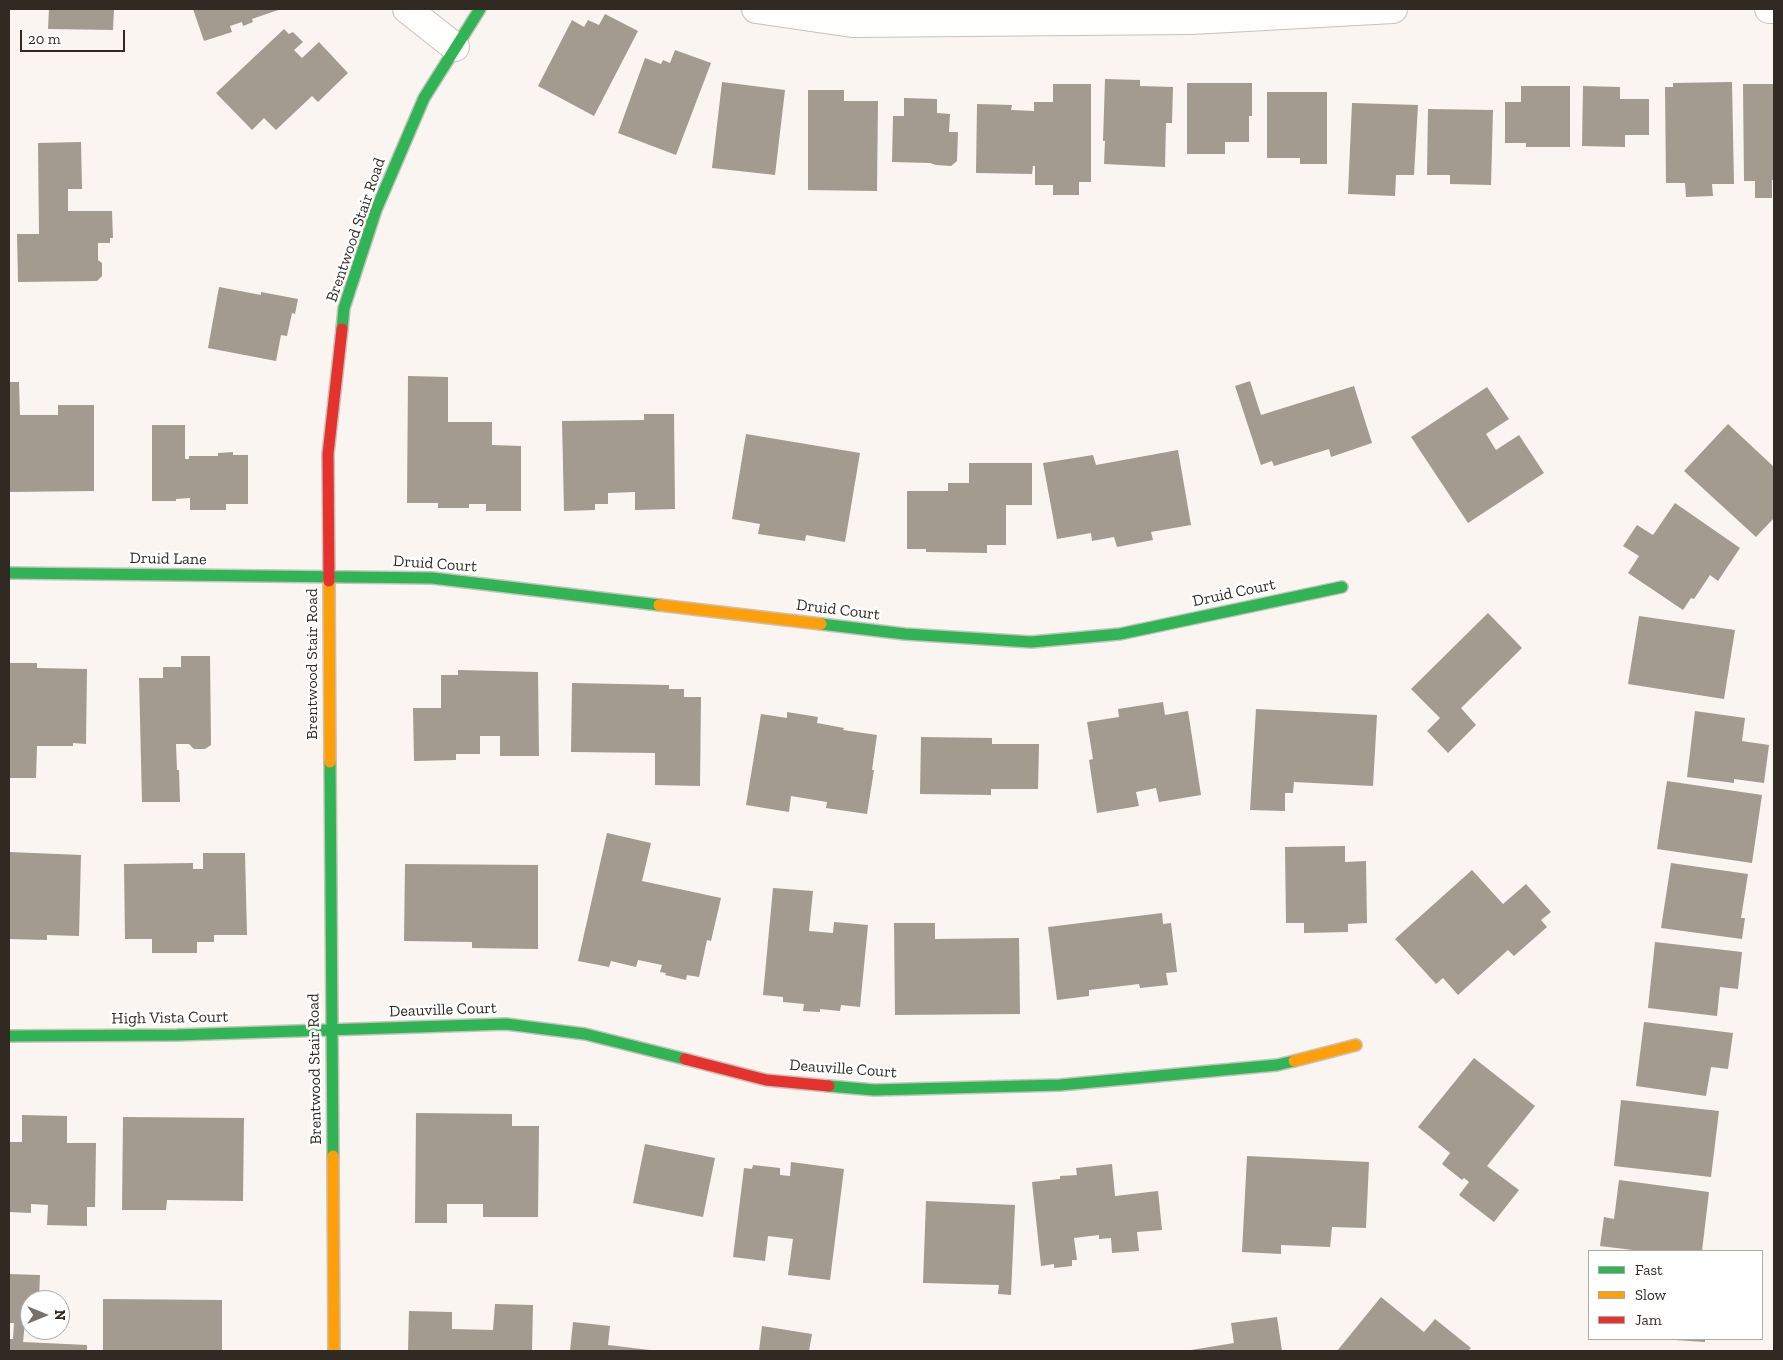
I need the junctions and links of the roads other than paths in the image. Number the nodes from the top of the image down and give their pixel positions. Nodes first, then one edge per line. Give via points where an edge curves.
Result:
1 (407, 9) edge
2 (480, 9) edge
3 (756, 9) edge
4 (1393, 9) edge
5 (1769, 9) edge
6 (1774, 9) edge
7 (455, 47) junction
8 (9, 573) edge
9 (328, 578) junction
10 (1342, 587) dead end
11 (331, 1030) junction
12 (9, 1036) edge
13 (1356, 1045) dead end
14 (334, 1351) edge

1 - 7 street
2 - 7 street, Brentwood Stair Road
3 - 4 street via 852,23 1192,20
5 - 6 street
7 - 9 street, Brentwood Stair Road via 424,98 376,210 344,308 328,454
8 - 9 street, Druid Lane
9 - 10 street, Druid Court via 432,578 905,634 1031,642 1120,634
9 - 11 street, Brentwood Stair Road
11 - 12 street, High Vista Court
11 - 13 street, Deauville Court via 506,1024 585,1034 766,1080 874,1090 1070,1084 1277,1065
11 - 14 street, Brentwood Stair Road

